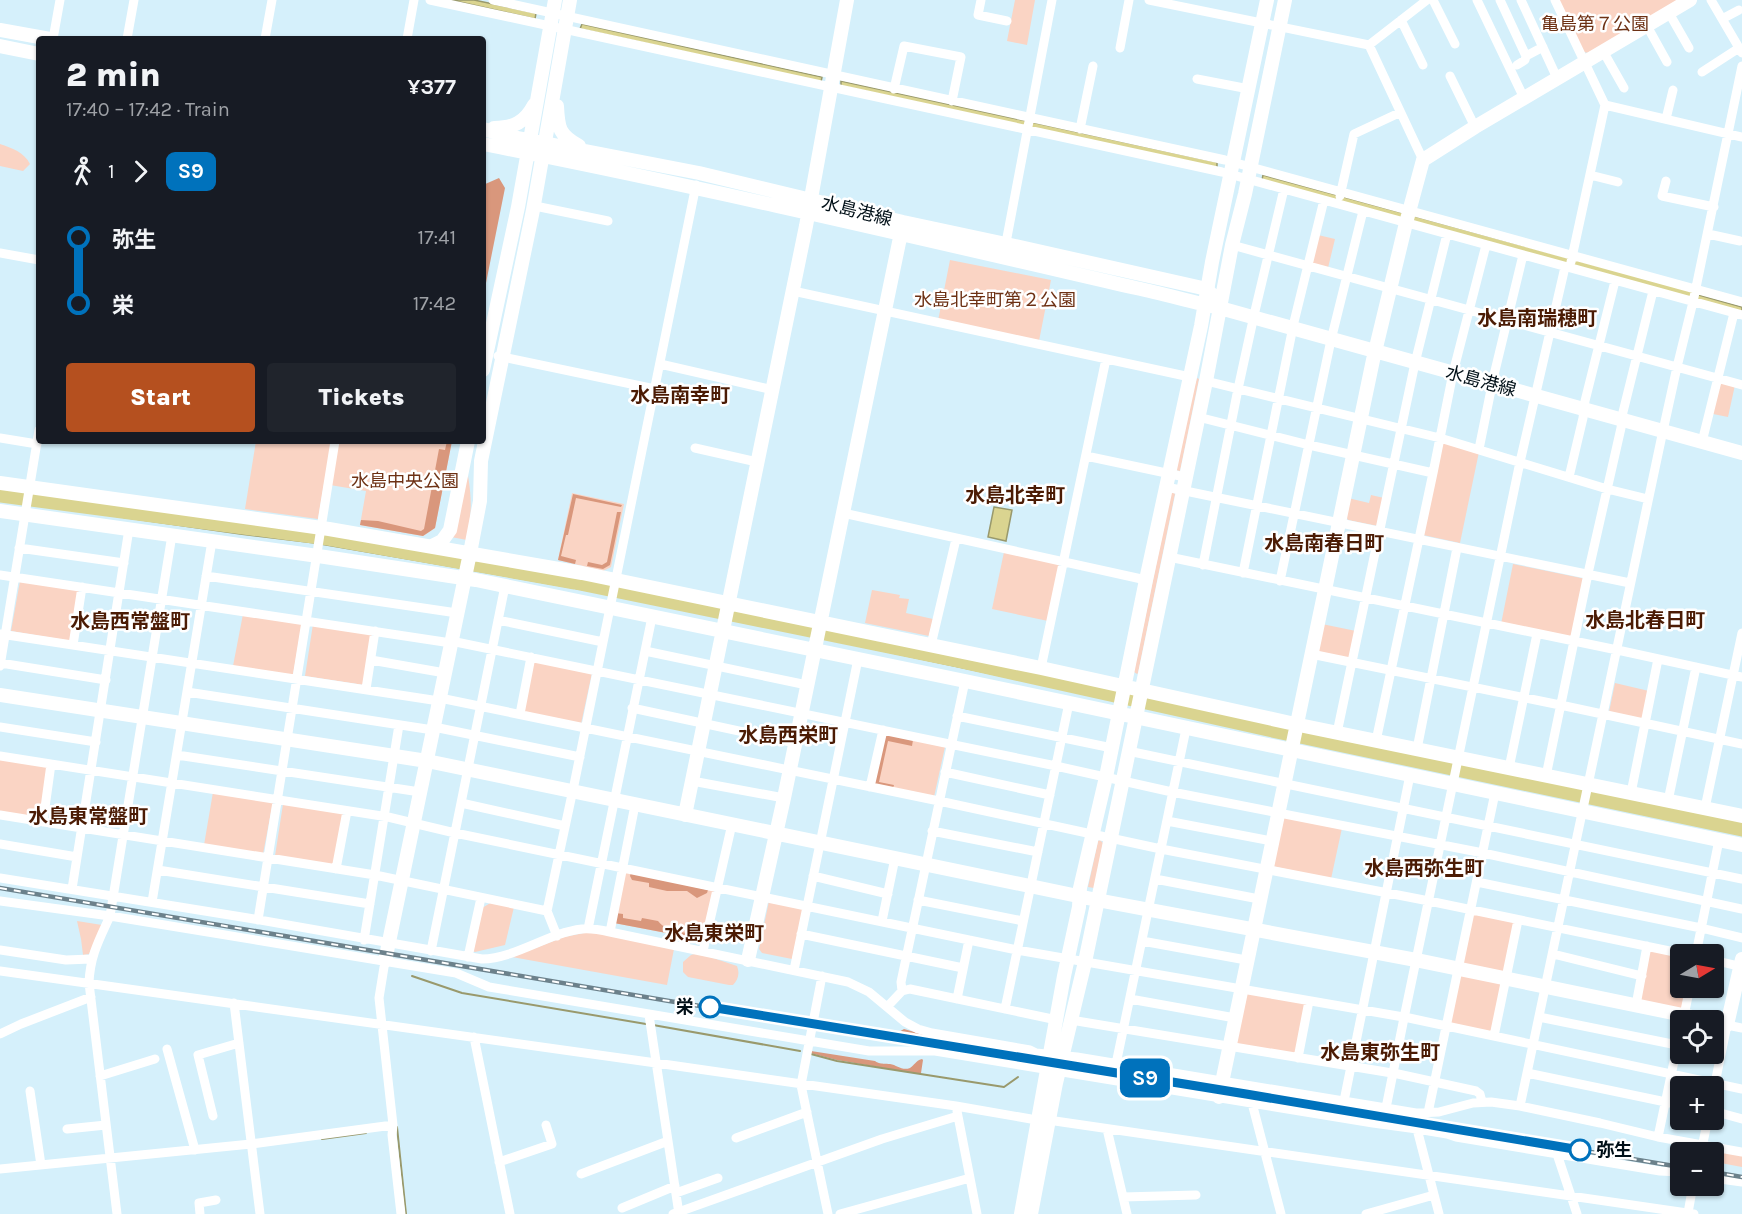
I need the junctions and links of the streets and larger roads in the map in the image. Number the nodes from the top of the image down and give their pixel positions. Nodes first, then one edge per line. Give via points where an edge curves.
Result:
1 (60, 0) edge
2 (134, 0) edge
3 (272, 0) edge
4 (414, 0) edge
5 (430, 0) edge
6 (493, 0) edge
7 (570, 0) edge
8 (846, 0) edge
9 (981, 0) edge
10 (1052, 0) edge
11 (1129, 0) edge
12 (1149, 0) edge
13 (1268, 0) edge
14 (1285, 0) edge
15 (1428, 0) edge
16 (1433, 0) edge
17 (1477, 0) edge
18 (1500, 0) edge
19 (1521, 0) edge
20 (1555, 0) edge
21 (1690, 0) edge
22 (1711, 0) edge
23 (1739, 10) dead end
24 (553, 13) edge
25 (1669, 13) junction
26 (1722, 19) junction
27 (1401, 20) junction
28 (1007, 21) dead end
29 (566, 23) junction
30 (1263, 23) junction
31 (1647, 26) junction
32 (1280, 27) junction
33 (2, 29) edge
34 (36, 36) edge
35 (52, 36) edge
36 (128, 36) edge
37 (266, 36) edge
38 (408, 36) edge
39 (1455, 44) dead end
40 (1369, 45) junction
41 (0, 46) edge
42 (1120, 48) dead end
43 (1543, 48) junction
44 (1689, 48) dead end
45 (1740, 50) edge
46 (1603, 51) junction
47 (36, 53) edge
48 (1526, 56) junction
49 (1584, 62) junction
50 (1667, 62) dead end
51 (1423, 65) dead end
52 (1517, 65) dead end
53 (1093, 66) dead end
54 (1742, 66) edge
55 (1702, 72) dead end
56 (1450, 76) dead end
57 (1741, 77) edge
58 (1557, 78) junction
59 (1197, 79) dead end
60 (832, 82) junction
61 (556, 83) junction
62 (1624, 88) dead end
63 (894, 89) junction
64 (1249, 89) junction
65 (1673, 90) dead end
66 (539, 96) junction
67 (1524, 98) junction
68 (952, 101) junction
69 (940, 105) junction
70 (1605, 105) junction
71 (1399, 113) junction
72 (1666, 119) junction
73 (1028, 124) junction
74 (1475, 127) junction
75 (486, 128) edge
76 (486, 129) edge
77 (1080, 129) junction
78 (1729, 134) junction
79 (1742, 137) edge
80 (486, 145) edge
81 (529, 146) junction
82 (503, 148) junction
83 (544, 149) junction
84 (592, 159) junction
85 (1423, 160) junction
86 (1232, 169) junction
87 (699, 173) junction
88 (1249, 173) junction
89 (1590, 175) junction
90 (1666, 181) dead end
91 (1618, 182) dead end
92 (695, 189) junction
93 (1284, 189) junction
94 (1339, 198) junction
95 (1324, 200) junction
96 (809, 206) junction
97 (518, 207) junction
98 (1714, 207) junction
99 (534, 208) junction
100 (1363, 211) junction
101 (1407, 217) junction
102 (608, 221) dead end
103 (902, 228) junction
104 (1447, 234) junction
105 (1708, 234) junction
106 (1491, 241) junction
107 (1740, 241) dead end
108 (1006, 244) junction
109 (1232, 245) junction
110 (0, 253) edge
111 (1269, 255) junction
112 (1523, 255) junction
113 (1004, 258) junction
114 (36, 259) edge
115 (1570, 263) junction
116 (1308, 265) junction
117 (1347, 276) junction
118 (1615, 281) junction
119 (1391, 287) junction
120 (1207, 289) junction
121 (793, 291) junction
122 (1653, 291) junction
123 (1695, 296) junction
124 (1432, 299) junction
125 (1742, 302) edge
126 (1205, 305) junction
127 (1220, 308) junction
128 (1470, 309) junction
129 (885, 311) junction
130 (1738, 314) edge
131 (1253, 318) junction
132 (1508, 320) junction
133 (1292, 329) junction
134 (1550, 332) junction
135 (1331, 340) junction
136 (1599, 346) junction
137 (486, 350) edge
138 (1375, 352) junction
139 (486, 354) edge
140 (503, 357) junction
141 (1636, 357) junction
142 (1106, 359) junction
143 (1415, 363) junction
144 (660, 364) junction
145 (1677, 367) junction
146 (1453, 374) junction
147 (1190, 377) junction
148 (1719, 379) junction
149 (1206, 381) junction
150 (1493, 384) junction
151 (1742, 385) edge
152 (655, 389) junction
153 (1238, 389) junction
154 (772, 390) junction
155 (1535, 396) junction
156 (1278, 399) junction
157 (1316, 408) junction
158 (1584, 410) junction
159 (1198, 417) junction
160 (1360, 419) junction
161 (1622, 420) junction
162 (1231, 426) junction
163 (1402, 429) junction
164 (1663, 431) junction
165 (1271, 435) junction
166 (486, 437) edge
167 (0, 438) edge
168 (1440, 438) junction
169 (1702, 442) junction
170 (36, 444) edge
171 (37, 444) edge
172 (335, 444) edge
173 (467, 444) edge
174 (467, 444) edge
175 (485, 444) edge
176 (1309, 445) junction
177 (695, 448) dead end
178 (1479, 450) junction
179 (1741, 450) edge
180 (1353, 454) junction
181 (1086, 456) junction
182 (757, 462) junction
183 (1520, 462) junction
184 (1394, 465) junction
185 (1433, 473) junction
186 (1185, 477) junction
187 (1569, 477) junction
188 (1167, 480) junction
189 (0, 483) edge
190 (1607, 489) junction
191 (29, 491) junction
192 (1182, 491) junction
193 (1216, 498) junction
194 (1648, 498) junction
195 (1256, 506) junction
196 (0, 510) edge
197 (26, 510) junction
198 (843, 513) junction
199 (1295, 514) junction
200 (476, 517) junction
201 (1338, 523) junction
202 (129, 529) junction
203 (321, 531) junction
204 (1380, 532) junction
205 (172, 536) junction
206 (956, 539) junction
207 (1419, 540) junction
208 (212, 541) junction
209 (432, 546) junction
210 (19, 548) junction
211 (1457, 548) junction
212 (318, 551) junction
213 (1169, 557) junction
214 (1501, 557) junction
215 (124, 563) junction
216 (1063, 563) junction
217 (467, 565) junction
218 (1203, 565) junction
219 (1243, 573) junction
220 (0, 574) edge
221 (1588, 575) junction
222 (206, 576) junction
223 (15, 577) junction
224 (1146, 580) junction
225 (1280, 581) junction
226 (615, 583) junction
227 (1630, 584) junction
228 (505, 586) junction
229 (82, 587) junction
230 (1324, 590) junction
231 (312, 591) junction
232 (120, 593) junction
233 (162, 599) junction
234 (1366, 599) junction
235 (611, 603) junction
236 (201, 605) junction
237 (1405, 606) junction
238 (457, 613) junction
239 (1444, 614) junction
240 (652, 616) junction
241 (725, 616) junction
242 (307, 620) junction
243 (498, 620) junction
244 (1487, 623) junction
245 (375, 631) junction
246 (1742, 633) edge
247 (3, 634) edge
248 (1537, 634) junction
249 (817, 635) junction
250 (451, 642) junction
251 (603, 642) junction
252 (1575, 642) junction
253 (73, 645) junction
254 (931, 645) junction
255 (493, 649) junction
256 (111, 650) junction
257 (1617, 650) junction
258 (645, 651) junction
259 (1311, 654) junction
260 (152, 656) junction
261 (531, 657) junction
262 (858, 659) junction
263 (1658, 659) junction
264 (370, 660) junction
265 (1352, 662) junction
266 (192, 663) junction
267 (0, 664) edge
268 (715, 666) junction
269 (1696, 667) junction
270 (1041, 668) junction
271 (597, 671) junction
272 (1391, 671) junction
273 (445, 673) junction
274 (1738, 676) edge
275 (298, 679) junction
276 (1430, 679) junction
277 (106, 680) junction
278 (639, 680) junction
279 (965, 681) junction
280 (807, 685) junction
281 (1474, 687) junction
282 (366, 689) junction
283 (187, 692) junction
284 (710, 694) junction
285 (0, 695) edge
286 (1523, 697) junction
287 (440, 699) junction
288 (1121, 699) junction
289 (1069, 703) junction
290 (1139, 703) junction
291 (1561, 705) junction
292 (481, 706) junction
293 (293, 708) junction
294 (632, 708) junction
295 (101, 710) junction
296 (801, 713) junction
297 (519, 714) junction
298 (1603, 714) junction
299 (957, 716) junction
300 (142, 717) junction
301 (845, 722) junction
302 (182, 723) junction
303 (704, 723) junction
304 (1645, 723) junction
305 (399, 725) junction
306 (0, 727) edge
307 (434, 728) junction
308 (586, 728) junction
309 (1186, 729) junction
310 (882, 730) junction
311 (1682, 731) junction
312 (1337, 733) junction
313 (475, 735) junction
314 (627, 736) junction
315 (1293, 737) junction
316 (1062, 738) junction
317 (288, 739) junction
318 (1721, 740) junction
319 (1376, 741) junction
320 (96, 742) junction
321 (795, 743) junction
322 (1742, 744) edge
323 (951, 745) junction
324 (1112, 748) junction
325 (1417, 749) junction
326 (698, 751) junction
327 (1128, 751) junction
328 (177, 755) junction
329 (0, 756) edge
330 (394, 756) junction
331 (580, 757) junction
332 (427, 761) junction
333 (1179, 762) junction
334 (1458, 762) junction
335 (51, 764) junction
336 (1056, 766) junction
337 (1509, 768) junction
338 (91, 770) junction
339 (468, 770) junction
340 (283, 771) junction
341 (790, 771) junction
342 (945, 772) junction
343 (1410, 775) junction
344 (1546, 776) junction
345 (132, 777) junction
346 (1106, 777) junction
347 (833, 780) junction
348 (1454, 780) junction
349 (692, 781) junction
350 (1122, 781) junction
351 (172, 783) junction
352 (1284, 783) junction
353 (870, 787) junction
354 (389, 788) junction
355 (1588, 788) junction
356 (420, 792) junction
357 (573, 792) junction
358 (1173, 792) junction
359 (1495, 793) junction
360 (1631, 793) junction
361 (1050, 795) junction
362 (784, 798) junction
363 (278, 800) junction
364 (614, 800) junction
365 (939, 801) junction
366 (1668, 801) junction
367 (461, 803) junction
368 (635, 805) junction
369 (1584, 807) junction
370 (1705, 808) junction
371 (1404, 809) junction
372 (347, 811) junction
373 (1278, 812) junction
374 (0, 815) edge
375 (686, 815) junction
376 (1742, 816) edge
377 (384, 817) junction
378 (1447, 818) junction
379 (1167, 821) junction
380 (43, 822) junction
381 (414, 823) junction
382 (1044, 824) junction
383 (732, 825) junction
384 (565, 826) junction
385 (1488, 826) junction
386 (81, 828) junction
387 (932, 831) junction
388 (455, 833) junction
389 (776, 834) junction
390 (1092, 834) junction
391 (123, 835) junction
392 (1398, 837) junction
393 (1110, 838) junction
394 (1719, 840) junction
395 (162, 841) junction
396 (1272, 841) junction
397 (820, 843) junction
398 (0, 844) edge
399 (1576, 844) junction
400 (1441, 845) junction
401 (1742, 845) edge
402 (1161, 849) junction
403 (1038, 852) junction
404 (1483, 853) junction
405 (559, 855) junction
406 (76, 857) junction
407 (269, 858) junction
408 (895, 858) junction
409 (601, 863) junction
410 (925, 864) junction
411 (622, 867) junction
412 (336, 868) junction
413 (158, 870) junction
414 (1265, 870) junction
415 (1570, 872) junction
416 (1713, 873) junction
417 (375, 875) junction
418 (813, 876) junction
419 (0, 878) edge
420 (1155, 879) junction
421 (1742, 879) edge
422 (402, 881) junction
423 (1477, 882) junction
424 (1030, 886) junction
425 (264, 888) junction
426 (717, 888) junction
427 (72, 889) junction
428 (444, 890) junction
429 (1386, 893) junction
430 (888, 894) junction
431 (113, 896) junction
432 (481, 897) junction
433 (762, 897) junction
434 (1080, 897) junction
435 (1259, 899) junction
436 (918, 900) junction
437 (1097, 900) junction
438 (1564, 900) junction
439 (1707, 900) junction
440 (0, 901) edge
441 (1429, 901) junction
442 (152, 902) junction
443 (370, 904) junction
444 (807, 906) junction
445 (1742, 909) edge
446 (1148, 910) junction
447 (1471, 910) junction
448 (547, 911) junction
449 (110, 916) junction
450 (258, 920) junction
451 (1518, 920) junction
452 (882, 921) junction
453 (1023, 921) junction
454 (912, 928) junction
455 (1558, 928) junction
456 (1701, 928) junction
457 (588, 929) junction
458 (1253, 930) junction
459 (610, 932) junction
460 (801, 934) junction
461 (556, 936) junction
462 (1742, 938) edge
463 (364, 939) junction
464 (969, 940) junction
465 (1142, 941) junction
466 (388, 944) junction
467 (1698, 944) edge
468 (1647, 946) junction
469 (0, 950) edge
470 (1017, 950) junction
471 (431, 951) junction
472 (703, 951) junction
473 (1670, 951) edge
474 (1373, 952) junction
475 (1553, 954) junction
476 (468, 957) junction
477 (906, 957) junction
478 (92, 958) junction
479 (1068, 959) junction
480 (748, 960) junction
481 (1246, 960) junction
482 (1416, 960) junction
483 (385, 961) junction
484 (1085, 962) junction
485 (1724, 962) edge
486 (1741, 964) edge
487 (963, 968) junction
488 (1458, 969) junction
489 (794, 970) junction
490 (0, 971) edge
491 (1136, 971) junction
492 (822, 976) junction
493 (1642, 976) junction
494 (1506, 979) junction
495 (89, 983) junction
496 (1546, 986) junction
497 (1240, 989) junction
498 (902, 991) junction
499 (91, 997) junction
500 (957, 999) junction
501 (1130, 999) junction
502 (1309, 1001) junction
503 (234, 1003) junction
504 (1636, 1005) junction
505 (887, 1007) junction
506 (1005, 1009) junction
507 (1362, 1011) junction
508 (1670, 1014) edge
509 (649, 1015) junction
510 (1539, 1017) junction
511 (1235, 1018) junction
512 (1404, 1018) junction
513 (1064, 1020) junction
514 (1724, 1024) edge
515 (381, 1025) junction
516 (1727, 1025) junction
517 (1446, 1026) junction
518 (1742, 1028) edge
519 (1124, 1029) junction
520 (0, 1034) edge
521 (1494, 1036) junction
522 (474, 1037) junction
523 (809, 1042) junction
524 (239, 1043) junction
525 (1670, 1044) edge
526 (1533, 1045) junction
527 (1229, 1046) junction
528 (167, 1049) dead end
529 (1057, 1055) junction
530 (1298, 1058) junction
531 (155, 1059) dead end
532 (656, 1063) junction
533 (1116, 1064) junction
534 (1674, 1064) edge
535 (1350, 1067) junction
536 (1053, 1071) junction
537 (1527, 1072) junction
538 (1393, 1074) junction
539 (1672, 1074) junction
540 (102, 1075) junction
541 (1682, 1076) edge
542 (1716, 1076) edge
543 (1222, 1081) junction
544 (1434, 1082) junction
545 (801, 1085) junction
546 (1724, 1085) edge
547 (1742, 1089) edge
548 (30, 1091) dead end
549 (1219, 1097) junction
550 (1344, 1101) junction
551 (1482, 1102) junction
552 (1665, 1102) junction
553 (1252, 1103) junction
554 (1670, 1103) edge
555 (1520, 1106) junction
556 (1386, 1108) junction
557 (957, 1111) junction
558 (807, 1112) junction
559 (1428, 1113) junction
560 (1724, 1114) edge
561 (213, 1116) dead end
562 (1742, 1119) edge
563 (1043, 1120) junction
564 (1383, 1123) junction
565 (106, 1125) junction
566 (393, 1125) junction
567 (546, 1125) dead end
568 (1107, 1129) junction
569 (1417, 1129) junction
570 (67, 1130) dead end
571 (1658, 1137) junction
572 (736, 1138) dead end
573 (668, 1141) junction
574 (1678, 1142) edge
575 (251, 1144) junction
576 (195, 1150) junction
577 (1724, 1150) edge
578 (1264, 1152) junction
579 (1742, 1152) edge
580 (1557, 1154) junction
581 (110, 1158) junction
582 (499, 1162) junction
583 (817, 1163) junction
584 (41, 1165) junction
585 (0, 1169) edge
586 (1670, 1171) edge
587 (581, 1174) dead end
588 (1430, 1175) junction
589 (718, 1178) dead end
590 (970, 1178) junction
591 (1724, 1180) edge
592 (1742, 1182) edge
593 (675, 1190) junction
594 (1196, 1195) dead end
595 (1434, 1195) junction
596 (1692, 1196) edge
597 (1123, 1197) junction
598 (1571, 1197) junction
599 (216, 1200) dead end
600 (622, 1208) dead end
601 (677, 1213) edge
602 (824, 1213) edge
603 (117, 1214) edge
604 (200, 1214) edge
605 (260, 1214) edge
606 (401, 1214) edge
607 (510, 1214) edge
608 (840, 1214) edge
609 (977, 1214) edge
610 (1021, 1214) edge
611 (1031, 1214) edge
612 (1127, 1214) edge
613 (1281, 1214) edge
614 (1366, 1214) edge
615 (1439, 1214) edge
616 (1577, 1214) edge
617 (1691, 1214) edge

1 - 35 street
2 - 36 street
3 - 37 street
4 - 38 street
5 - 24 street
6 - 24 street
7 - 29 street
8 - 60 street
9 - 28 street via 978,15
10 - 73 street
11 - 42 street
12 - 30 street
13 - 30 street
14 - 32 street
15 - 27 street
16 - 39 street
17 - 67 street
18 - 48 street
19 - 43 street
20 - 49 street
21 - 25 street
22 - 26 street
23 - 26 street
24 - 29 street
24 - 66 street
25 - 31 street
25 - 44 street
26 - 45 street
27 - 40 street
27 - 51 street
29 - 60 street
29 - 61 street
30 - 32 street
30 - 64 street
31 - 46 street
31 - 50 street
32 - 40 street
32 - 88 street
33 - 34 street
40 - 71 street
41 - 47 street
43 - 48 street
43 - 58 street
45 - 55 street
46 - 49 street
46 - 62 street
48 - 52 street
49 - 58 street
49 - 70 street
53 - 77 street
54 - 57 street
56 - 74 street
57 - 78 street
58 - 67 street
59 - 64 street
60 - 63 street
60 - 69 street
60 - 96 street
61 - 83 street
61 - 84 street via 561,132
63 - 68 street via 904,46 960,57
63 - 69 street
64 - 86 street
65 - 72 street
66 - 75 street via 522,122
66 - 81 street
67 - 74 street
68 - 69 street
68 - 73 street
69 - 73 street
70 - 72 street
70 - 89 street
71 - 85 street
71 - 94 street via 1354,134
72 - 78 street
73 - 77 street
73 - 86 street
73 - 108 street
74 - 85 street
76 - 81 street, 水島港線
77 - 86 street
78 - 79 street
78 - 98 street
80 - 82 street, 水島港線
81 - 82 street, 水島港線
81 - 83 street, 水島港線
81 - 97 street
82 - 97 street via 518,168
83 - 84 street, 水島港線
83 - 99 street
84 - 87 street, 水島港線
84 - 92 street, 水島港線
84 - 99 street via 556,167 544,182
85 - 101 street
86 - 88 street
86 - 120 street
87 - 92 street
87 - 96 street, 水島港線
88 - 93 street
88 - 94 street
88 - 109 street
89 - 91 street
89 - 115 street
90 - 98 street via 1662,196
92 - 96 street, 水島港線
92 - 144 street
93 - 95 street
93 - 111 street
94 - 95 street
94 - 100 street
94 - 101 street
95 - 116 street
96 - 103 street, 水島港線
96 - 121 street
97 - 137 street
98 - 105 street
99 - 102 street
99 - 140 street
100 - 101 street
100 - 117 street
101 - 104 street
101 - 106 street
101 - 119 street
103 - 108 street, 水島港線
103 - 113 street, 水島港線
103 - 129 street
104 - 106 street
104 - 124 street
105 - 107 street
105 - 123 street
106 - 112 street
106 - 115 street
106 - 128 street
108 - 113 street
108 - 120 street, 水島港線
109 - 111 street
109 - 127 street
110 - 114 street
111 - 116 street
111 - 131 street
112 - 115 street
112 - 132 street
113 - 126 street, 水島港線
115 - 118 street
115 - 123 street
115 - 134 street
116 - 117 street
116 - 133 street
117 - 119 street
117 - 135 street
118 - 122 street
118 - 136 street
119 - 124 street
119 - 138 street
120 - 126 street
120 - 127 street
121 - 129 street
121 - 154 street
122 - 123 street
122 - 141 street
123 - 125 street
123 - 130 street
123 - 145 street
124 - 128 street
124 - 143 street
126 - 127 street, 水島港線
126 - 147 street
127 - 131 street, 水島港線
127 - 149 street
128 - 132 street
128 - 146 street
129 - 142 street
129 - 198 street
130 - 148 street
131 - 133 street, 水島港線
131 - 153 street
132 - 134 street
132 - 150 street
133 - 135 street, 水島港線
133 - 156 street
134 - 136 street
134 - 155 street
135 - 138 street, 水島港線
135 - 157 street
136 - 141 street
136 - 158 street
138 - 143 street, 水島港線
138 - 160 street
139 - 140 street
140 - 152 street
140 - 166 street
141 - 145 street
141 - 161 street
142 - 147 street
142 - 181 street
143 - 146 street, 水島港線
143 - 163 street
144 - 152 street
144 - 154 street
145 - 148 street
145 - 164 street
146 - 150 street, 水島港線
146 - 168 street
147 - 188 street
148 - 151 street
148 - 169 street
149 - 153 street
149 - 159 street
150 - 155 street, 水島港線
150 - 178 street
152 - 226 street
153 - 156 street
153 - 162 street
154 - 182 street
155 - 158 street, 水島港線
155 - 183 street
156 - 157 street
156 - 165 street
157 - 160 street
157 - 176 street
158 - 161 street, 水島港線
158 - 187 street
159 - 162 street
159 - 186 street
160 - 163 street
160 - 180 street
161 - 164 street, 水島港線
161 - 190 street
162 - 165 street
162 - 193 street
163 - 168 street
163 - 184 street
164 - 169 street, 水島港線
164 - 194 street
165 - 176 street
165 - 195 street
167 - 170 street
168 - 178 street
168 - 185 street
169 - 179 street, 水島港線
171 - 191 street
172 - 203 street
173 - 200 street
174 - 209 street via 450,530 442,542
175 - 200 street
176 - 180 street
176 - 199 street
177 - 182 street
178 - 183 street
180 - 184 street
180 - 201 street
181 - 188 street
181 - 216 street
182 - 241 street
183 - 187 street
183 - 214 street
184 - 185 street
184 - 204 street
185 - 207 street
186 - 188 street
186 - 192 street
187 - 190 street
188 - 192 street
188 - 224 street
189 - 191 street
190 - 194 street
190 - 221 street
191 - 197 street
191 - 203 street
192 - 193 street
192 - 213 street
193 - 195 street
193 - 218 street
194 - 227 street
195 - 199 street
195 - 219 street
196 - 197 street
197 - 202 street
197 - 210 street
198 - 206 street
198 - 249 street
199 - 201 street
199 - 225 street
200 - 217 street
201 - 204 street
201 - 230 street
202 - 205 street
202 - 215 street
203 - 209 street
203 - 212 street
204 - 207 street
204 - 234 street
205 - 208 street
205 - 233 street
206 - 216 street
206 - 254 street
207 - 211 street
207 - 237 street
208 - 212 street
208 - 222 street
209 - 217 street
210 - 215 street
210 - 223 street
211 - 214 street
211 - 239 street
212 - 217 street
212 - 231 street
213 - 218 street
213 - 290 street
214 - 221 street
214 - 244 street
215 - 232 street
216 - 224 street
216 - 270 street
217 - 226 street
217 - 228 street
217 - 238 street
218 - 219 street
219 - 225 street
220 - 223 street
221 - 227 street
221 - 252 street
222 - 231 street
222 - 236 street
223 - 229 street
223 - 247 street
224 - 288 street
225 - 230 street
226 - 235 street
226 - 241 street
227 - 257 street
228 - 235 street
228 - 243 street
229 - 232 street
229 - 253 street
230 - 234 street
230 - 259 street
231 - 238 street
231 - 242 street
232 - 233 street
232 - 256 street
233 - 236 street
233 - 260 street
234 - 237 street
234 - 265 street
235 - 240 street
235 - 251 street
236 - 242 street
236 - 266 street
237 - 239 street
237 - 272 street
238 - 250 street
239 - 244 street
239 - 276 street
240 - 241 street
240 - 258 street
241 - 249 street
241 - 249 street
241 - 268 street
242 - 245 street
242 - 275 street
243 - 251 street
243 - 255 street
244 - 248 street
244 - 281 street
245 - 250 street
245 - 264 street
246 - 274 street
247 - 253 street
247 - 267 street
248 - 252 street
248 - 286 street
249 - 254 street
249 - 262 street
249 - 280 street
250 - 255 street
250 - 273 street
251 - 271 street
252 - 257 street
252 - 291 street
253 - 256 street
254 - 270 street
255 - 261 street
255 - 292 street
256 - 260 street
256 - 277 street
257 - 263 street
257 - 298 street
258 - 268 street
258 - 278 street
259 - 265 street
259 - 315 street
260 - 266 street
260 - 300 street
261 - 271 street
261 - 297 street
262 - 279 street
262 - 301 street
263 - 269 street
263 - 304 street
264 - 273 street
264 - 282 street
265 - 272 street
265 - 312 street
266 - 275 street
266 - 283 street
267 - 277 street
268 - 280 street
268 - 284 street
269 - 274 street
269 - 311 street
270 - 288 street
271 - 278 street
271 - 308 street
272 - 276 street
272 - 319 street
273 - 287 street
274 - 318 street
275 - 282 street
275 - 293 street
276 - 281 street
276 - 325 street
277 - 295 street
278 - 284 street
278 - 294 street
279 - 289 street
279 - 299 street
280 - 296 street
281 - 286 street
281 - 334 street
282 - 287 street
283 - 293 street
283 - 302 street
284 - 296 street
284 - 303 street
285 - 295 street
286 - 291 street
286 - 337 street
287 - 292 street
287 - 307 street
288 - 289 street
288 - 290 street
288 - 290 street
288 - 324 street
289 - 316 street
290 - 309 street
290 - 315 street
290 - 327 street
291 - 298 street
291 - 344 street
292 - 297 street
292 - 313 street
293 - 305 street
293 - 317 street
294 - 303 street
294 - 314 street
295 - 300 street
295 - 320 street
296 - 301 street
296 - 321 street
297 - 308 street
298 - 304 street
298 - 355 street
299 - 316 street
299 - 323 street
300 - 302 street
300 - 345 street
301 - 310 street
301 - 347 street
302 - 317 street
302 - 328 street
303 - 321 street
303 - 326 street
304 - 311 street
304 - 360 street
305 - 307 street
305 - 330 street
306 - 320 street
307 - 313 street
307 - 332 street
308 - 314 street
308 - 331 street
309 - 315 street
309 - 333 street
310 - 323 street
310 - 353 street
311 - 318 street
311 - 366 street
312 - 315 street
312 - 319 street
313 - 331 street
313 - 339 street
314 - 326 street
314 - 364 street
315 - 343 street
315 - 352 street
316 - 324 street
316 - 336 street
317 - 330 street
317 - 340 street
318 - 322 street
318 - 370 street
319 - 325 street
320 - 338 street
321 - 341 street
323 - 336 street
323 - 342 street
324 - 346 street
325 - 334 street
326 - 341 street
326 - 349 street
327 - 333 street
327 - 350 street
328 - 340 street
328 - 351 street
329 - 335 street
330 - 332 street
330 - 354 street
331 - 357 street
332 - 339 street
332 - 356 street
333 - 352 street
333 - 358 street
334 - 337 street
334 - 348 street
335 - 338 street
335 - 380 street
336 - 346 street
336 - 361 street
337 - 344 street
338 - 345 street
338 - 386 street
339 - 357 street
339 - 367 street
340 - 354 street
340 - 363 street
341 - 347 street
341 - 362 street
342 - 361 street
342 - 365 street
343 - 348 street
343 - 371 street
344 - 355 street
345 - 351 street
345 - 391 street
346 - 350 street
346 - 390 street
347 - 353 street
347 - 397 street
348 - 359 street
348 - 378 street
349 - 362 street
349 - 375 street
350 - 358 street
350 - 393 street
351 - 363 street
351 - 395 street
352 - 371 street
352 - 373 street
353 - 365 street
354 - 356 street
354 - 377 street
355 - 360 street
355 - 369 street
356 - 381 street
357 - 364 street
357 - 384 street
358 - 373 street
358 - 379 street
359 - 369 street
359 - 385 street
360 - 366 street
361 - 382 street
362 - 389 street
363 - 372 street
363 - 407 street
364 - 368 street
364 - 409 street
365 - 382 street
365 - 387 street
366 - 370 street
367 - 384 street
367 - 388 street
368 - 375 street
368 - 411 street
369 - 394 street
369 - 399 street
370 - 376 street
371 - 378 street
371 - 392 street
372 - 377 street
372 - 412 street
373 - 392 street
373 - 396 street
374 - 380 street
375 - 383 street
377 - 381 street
377 - 417 street
378 - 385 street
378 - 400 street
379 - 396 street
379 - 402 street
380 - 386 street
381 - 388 street
381 - 422 street
382 - 390 street
382 - 403 street
383 - 389 street
383 - 426 street
384 - 405 street
385 - 399 street
385 - 404 street
386 - 391 street
386 - 406 street
387 - 403 street
387 - 410 street
388 - 405 street
388 - 428 street
389 - 397 street
389 - 433 street
390 - 393 street
390 - 434 street
391 - 395 street
391 - 431 street
392 - 400 street
392 - 429 street
393 - 402 street
393 - 437 street
394 - 401 street
394 - 416 street
395 - 407 street
395 - 413 street
396 - 414 street
397 - 408 street
397 - 418 street
398 - 406 street
399 - 415 street
399 - 416 street
400 - 404 street
400 - 441 street
402 - 414 street
402 - 420 street
403 - 424 street
404 - 415 street
404 - 423 street
405 - 409 street
405 - 448 street
406 - 427 street
407 - 412 street
407 - 425 street
408 - 410 street
408 - 430 street
409 - 411 street
409 - 457 street
410 - 424 street
410 - 436 street
411 - 426 street
411 - 459 street
412 - 417 street
413 - 425 street
413 - 442 street
414 - 429 street
414 - 435 street
415 - 438 street
415 - 439 street
416 - 421 street
416 - 439 street
417 - 422 street
417 - 443 street
418 - 430 street
418 - 444 street
419 - 427 street
420 - 435 street
420 - 446 street
422 - 428 street
422 - 466 street
423 - 438 street
423 - 447 street
424 - 434 street
424 - 453 street
425 - 443 street
425 - 450 street
426 - 433 street
426 - 472 street
427 - 431 street
428 - 432 street
428 - 471 street
429 - 441 street
429 - 474 street
430 - 452 street
431 - 442 street
431 - 449 street
432 - 448 street
432 - 476 street
433 - 444 street
433 - 480 street
434 - 437 street
434 - 479 street
435 - 458 street
436 - 453 street
436 - 454 street
437 - 446 street
437 - 484 street
438 - 455 street
438 - 456 street
439 - 445 street
439 - 456 street
440 - 449 street
441 - 447 street
441 - 482 street
442 - 450 street
443 - 463 street
444 - 452 street
444 - 460 street
446 - 458 street
446 - 465 street
447 - 451 street
447 - 488 street
448 - 461 street
449 - 478 street
449 - 483 street
450 - 463 street
451 - 455 street
451 - 494 street
452 - 454 street
453 - 470 street
454 - 464 street
454 - 477 street
455 - 468 street
455 - 475 street
456 - 462 street
456 - 467 street
457 - 459 street
457 - 461 street
458 - 474 street
458 - 481 street
459 - 472 street
460 - 477 street
460 - 489 street
461 - 476 street via 494,959
463 - 466 street
464 - 470 street
464 - 487 street
465 - 481 street
465 - 491 street
466 - 471 street
466 - 483 street
468 - 473 street
468 - 493 street
469 - 478 street via 66,960
470 - 479 street
470 - 506 street
471 - 476 street
472 - 480 street
474 - 482 street
474 - 507 street
475 - 493 street
475 - 496 street
477 - 487 street
477 - 498 street
478 - 495 street
479 - 484 street
479 - 513 street
480 - 489 street
481 - 497 street
482 - 488 street
482 - 512 street
483 - 509 street via 456,973 489,987
483 - 515 street via 379,998
484 - 491 street
484 - 513 street
485 - 486 street
486 - 516 street
487 - 500 street
488 - 494 street
488 - 517 street
489 - 492 street
490 - 495 street
491 - 497 street
491 - 501 street
492 - 505 street via 869,992
492 - 523 street
493 - 504 street
494 - 496 street
494 - 521 street
495 - 499 street
495 - 503 street
496 - 504 street
496 - 510 street
497 - 502 street
497 - 511 street
498 - 500 street via 910,989
498 - 505 street
499 - 520 street
499 - 540 street
500 - 506 street
501 - 511 street
501 - 519 street
502 - 507 street
502 - 530 street
503 - 515 street
503 - 524 street
504 - 508 street
505 - 529 street via 905,1022 932,1033
506 - 513 street
507 - 512 street
507 - 535 street
509 - 523 street
509 - 532 street
510 - 525 street
510 - 526 street
511 - 527 street
512 - 517 street
512 - 538 street
513 - 519 street
513 - 529 street
514 - 516 street
515 - 522 street
515 - 566 street
516 - 518 street
516 - 542 street
517 - 521 street
517 - 544 street
519 - 527 street
519 - 533 street
521 - 526 street
522 - 532 street
522 - 582 street
523 - 536 street via 870,1052 935,1051
523 - 545 street
524 - 561 street via 198,1055
524 - 575 street
526 - 537 street
526 - 539 street
527 - 530 street
527 - 543 street
528 - 576 street
529 - 533 street
529 - 536 street
530 - 535 street
531 - 540 street
532 - 545 street
532 - 573 street
533 - 543 street
534 - 539 street
535 - 538 street
535 - 550 street
536 - 549 street
536 - 563 street
537 - 552 street
537 - 555 street
538 - 544 street
538 - 556 street
539 - 541 street
539 - 552 street
540 - 565 street
543 - 549 street
543 - 550 street
544 - 551 street via 1476,1091
544 - 559 street
545 - 557 street
545 - 558 street
546 - 547 street
548 - 584 street
549 - 553 street
550 - 556 street
551 - 555 street
551 - 559 street
552 - 554 street
552 - 571 street
553 - 564 street
553 - 578 street
555 - 571 street
556 - 559 street
556 - 564 street
557 - 563 street
557 - 583 street
557 - 590 street
558 - 572 street
558 - 583 street
560 - 562 street
563 - 568 street
563 - 610 street
563 - 611 street
564 - 569 street
565 - 570 street
565 - 581 street
566 - 575 street
566 - 606 street
567 - 582 street via 552,1144
568 - 578 street
568 - 597 street
569 - 580 street
569 - 588 street
571 - 574 street
573 - 587 street
573 - 593 street
575 - 576 street
575 - 605 street
576 - 581 street
577 - 579 street
578 - 588 street
578 - 613 street
580 - 586 street
580 - 598 street
581 - 584 street
581 - 603 street
582 - 607 street
583 - 601 street
583 - 602 street
584 - 585 street
588 - 595 street
588 - 598 street
589 - 593 street
590 - 608 street
590 - 609 street
591 - 592 street
593 - 600 street
593 - 601 street
594 - 597 street
595 - 614 street
595 - 615 street
596 - 617 street
597 - 612 street
598 - 616 street
598 - 617 street
599 - 604 street via 198,1203

